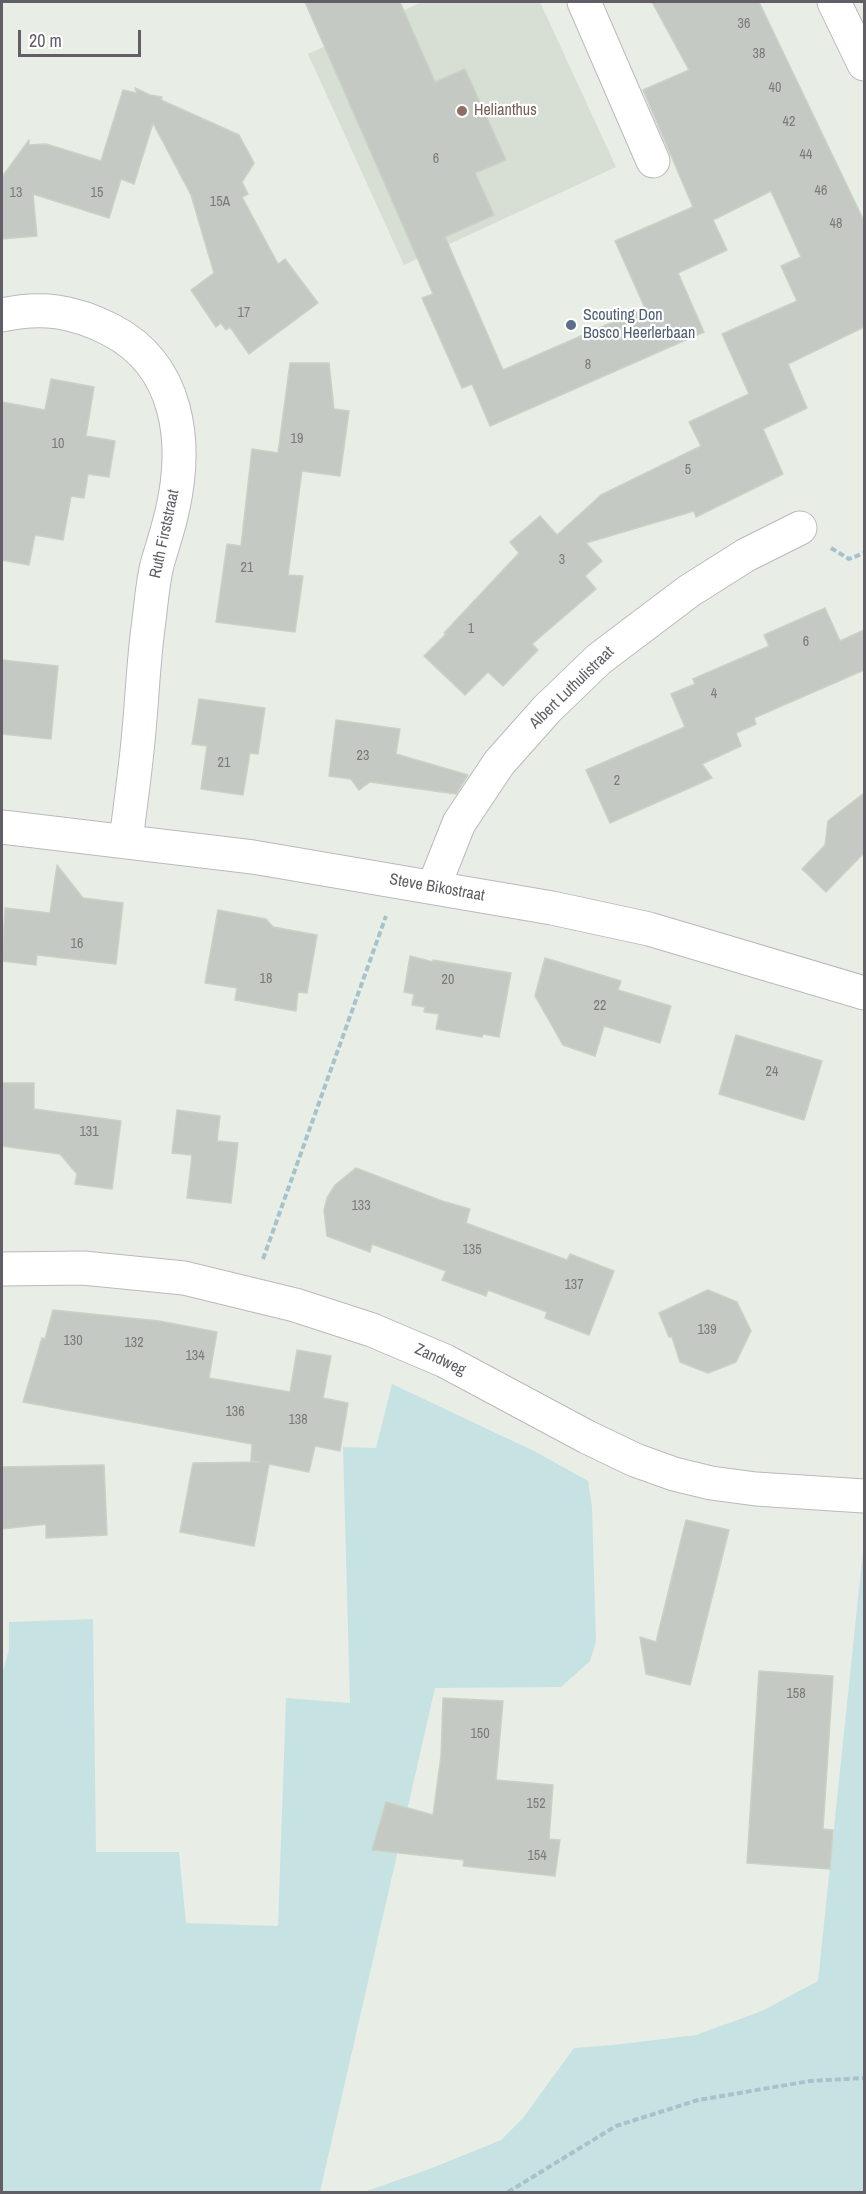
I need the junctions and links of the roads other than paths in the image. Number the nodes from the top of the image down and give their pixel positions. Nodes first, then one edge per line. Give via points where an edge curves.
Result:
1 (584, 2) edge
2 (834, 2) edge
3 (864, 64) edge
4 (652, 161) dead end
5 (2, 315) edge
6 (800, 528) dead end
7 (2, 827) edge
8 (126, 840) junction
9 (434, 886) junction
10 (864, 993) edge
11 (2, 1269) edge
12 (864, 1496) edge

1 - 4 street
2 - 3 street
5 - 8 street, Ruth Firststraat via 49,310 71,314 97,322 130,340 165,383 176,415 180,456 172,510 157,567
6 - 9 street, Albert Luthulistraat via 746,555 689,591 599,659 547,709 499,763 459,823
7 - 8 street, Steve Bikostraat
8 - 9 street, Steve Bikostraat
9 - 10 street, Steve Bikostraat via 649,929
11 - 12 street, Zandweg via 83,1268 184,1278 295,1305 372,1330 445,1361 587,1437 674,1474 711,1483

